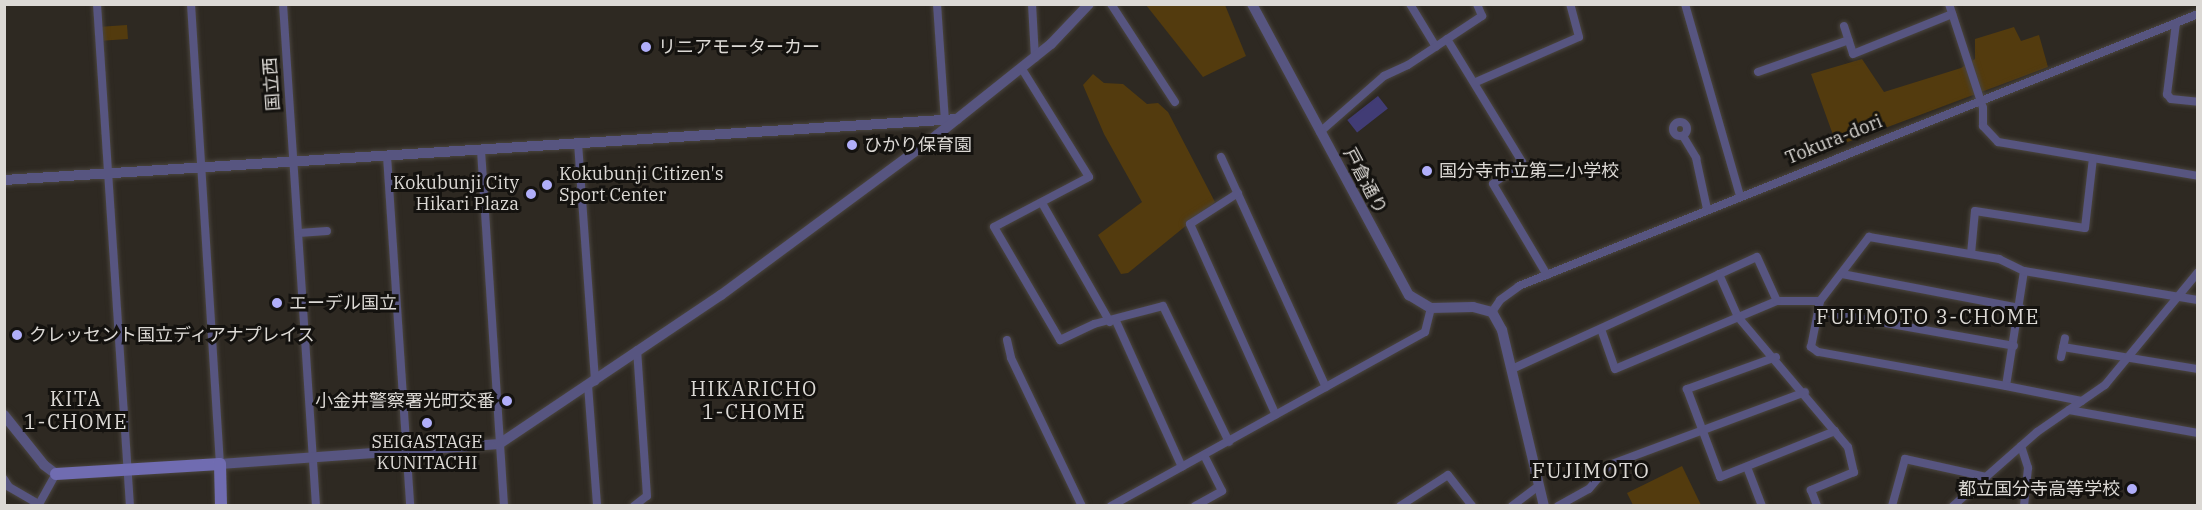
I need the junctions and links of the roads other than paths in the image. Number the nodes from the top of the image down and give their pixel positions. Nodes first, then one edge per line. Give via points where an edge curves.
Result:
1 (98, 4) edge
2 (191, 4) edge
3 (284, 4) edge
4 (938, 4) edge
5 (1032, 4) edge
6 (1089, 4) edge
7 (1111, 4) edge
8 (1252, 4) edge
9 (1410, 4) edge
10 (1477, 4) edge
11 (1570, 4) edge
12 (1685, 4) edge
13 (1949, 4) edge
14 (1952, 14) junction
15 (2198, 14) edge
16 (2176, 23) junction
17 (1844, 26) dead end
18 (1447, 39) junction
19 (1849, 40) junction
20 (1436, 47) junction
21 (1035, 58) junction
22 (1022, 69) junction
23 (1758, 72) dead end
24 (1476, 82) junction
25 (1175, 102) dead end
26 (1982, 102) junction
27 (2198, 102) edge
28 (957, 119) junction
29 (945, 120) junction
30 (1320, 132) junction
31 (1683, 136) dead end
32 (578, 143) junction
33 (481, 150) junction
34 (387, 156) junction
35 (1221, 157) dead end
36 (2093, 159) junction
37 (294, 161) junction
38 (202, 167) junction
39 (109, 174) junction
40 (2198, 176) edge
41 (4, 180) edge
42 (1238, 193) junction
43 (1740, 196) junction
44 (1042, 203) junction
45 (1707, 209) junction
46 (327, 231) dead end
47 (299, 233) junction
48 (1971, 254) junction
49 (2024, 271) junction
50 (2198, 272) edge
51 (1719, 274) junction
52 (1842, 274) junction
53 (1547, 275) junction
54 (2176, 297) junction
55 (2198, 300) edge
56 (1777, 301) junction
57 (1820, 301) junction
58 (1431, 308) junction
59 (2021, 308) junction
60 (1818, 311) junction
61 (1492, 312) junction
62 (1738, 317) junction
63 (1113, 322) junction
64 (1601, 329) junction
65 (1007, 340) dead end
66 (2014, 346) junction
67 (637, 351) junction
68 (1776, 357) junction
69 (2061, 357) dead end
70 (2128, 357) junction
71 (1512, 369) junction
72 (2198, 369) edge
73 (591, 383) junction
74 (2006, 386) junction
75 (1326, 387) junction
76 (1805, 392) junction
77 (2082, 401) junction
78 (2069, 411) junction
79 (1276, 415) junction
80 (7, 421) edge
81 (1702, 430) junction
82 (1835, 431) junction
83 (2198, 433) edge
84 (1229, 442) junction
85 (499, 444) junction
86 (2021, 446) junction
87 (407, 452) junction
88 (1204, 455) junction
89 (313, 457) junction
90 (220, 464) junction
91 (1182, 467) junction
92 (1747, 467) junction
93 (128, 470) junction
94 (56, 474) junction
95 (1986, 477) junction
96 (4, 479) edge
97 (1539, 486) junction
98 (39, 505) edge
99 (130, 506) edge
100 (220, 506) edge
101 (316, 506) edge
102 (410, 506) edge
103 (504, 506) edge
104 (597, 506) edge
105 (634, 506) edge
106 (1082, 506) edge
107 (1111, 506) edge
108 (1195, 506) edge
109 (1400, 506) edge
110 (1472, 506) edge
111 (1512, 506) edge
112 (1544, 506) edge
113 (1558, 506) edge
114 (1762, 506) edge
115 (1817, 506) edge
116 (1892, 506) edge
117 (1953, 506) edge
118 (2024, 506) edge

1 - 39 street
2 - 38 street
3 - 37 street, 国立西
4 - 29 street
5 - 21 street
6 - 21 street
7 - 25 street
8 - 30 street, 戸倉通り
9 - 20 street
10 - 18 street via 1482,16
11 - 24 street via 1579,37
12 - 43 street
13 - 14 street
14 - 19 street via 1853,54
14 - 26 street
15 - 16 street, Tokura-dori
16 - 26 street, Tokura-dori
16 - 27 street via 2167,94 2171,99
17 - 19 street
18 - 20 street
18 - 24 street
19 - 23 street
20 - 30 street via 1384,76
21 - 22 street
22 - 28 street
22 - 44 street via 1089,177
24 - 53 street via 1521,162 1493,184
26 - 36 street via 1983,126 1998,142
26 - 43 street, Tokura-dori
28 - 29 street
28 - 67 street via 721,295
29 - 32 street
30 - 58 street, 戸倉通り via 1405,289 1416,301
31 - 45 street via 1696,158
32 - 33 street
32 - 73 street
33 - 34 street
33 - 85 street
34 - 37 street
34 - 87 street
35 - 42 street
36 - 40 street
36 - 48 street via 2085,228 1975,212
37 - 38 street
37 - 47 street, 国立西
38 - 39 street
38 - 90 street
39 - 41 street
39 - 93 street
42 - 75 street
42 - 79 street via 1190,224
43 - 45 street, Tokura-dori
44 - 63 street
44 - 63 street via 994,228 1060,340 1094,324
45 - 53 street, Tokura-dori
46 - 47 street
47 - 89 street, 国立西
48 - 49 street via 1999,259
48 - 52 street via 1869,237
49 - 54 street
49 - 59 street
50 - 54 street
51 - 56 street via 1756,257
51 - 62 street
51 - 64 street
52 - 57 street
52 - 59 street
53 - 61 street, Tokura-dori via 1510,292
54 - 55 street
54 - 70 street
56 - 57 street
56 - 62 street
57 - 60 street
58 - 61 street via 1473,307
58 - 75 street via 1425,332
59 - 66 street
60 - 66 street
60 - 74 street via 1811,347 1818,352
61 - 71 street via 1502,330
62 - 64 street via 1615,369
62 - 68 street
63 - 84 street via 1163,306
63 - 91 street
64 - 71 street
65 - 106 street via 1011,358
66 - 74 street
67 - 73 street
67 - 105 street via 647,496
68 - 76 street
68 - 81 street via 1687,389
69 - 70 street via 2064,342
70 - 72 street
70 - 77 street via 2104,385
71 - 97 street
73 - 85 street
73 - 104 street
74 - 77 street
75 - 79 street
76 - 81 street
76 - 82 street
77 - 78 street
78 - 83 street
78 - 86 street
79 - 84 street
80 - 94 street
81 - 92 street via 1720,477
81 - 113 street via 1609,465 1589,489
82 - 92 street
82 - 115 street via 1848,447 1854,472 1811,490
84 - 88 street
85 - 87 street
85 - 103 street
86 - 95 street
86 - 118 street via 2028,468
87 - 89 street
87 - 102 street
88 - 91 street
88 - 108 street via 1222,491
89 - 90 street
89 - 101 street, 国立西
90 - 93 main road
90 - 100 main road
91 - 107 street
92 - 114 street
93 - 94 main road
93 - 99 street
94 - 98 street
95 - 116 street via 1905,459
95 - 117 street
96 - 98 street via 9,487
97 - 111 street
97 - 112 street
109 - 110 street via 1449,475

